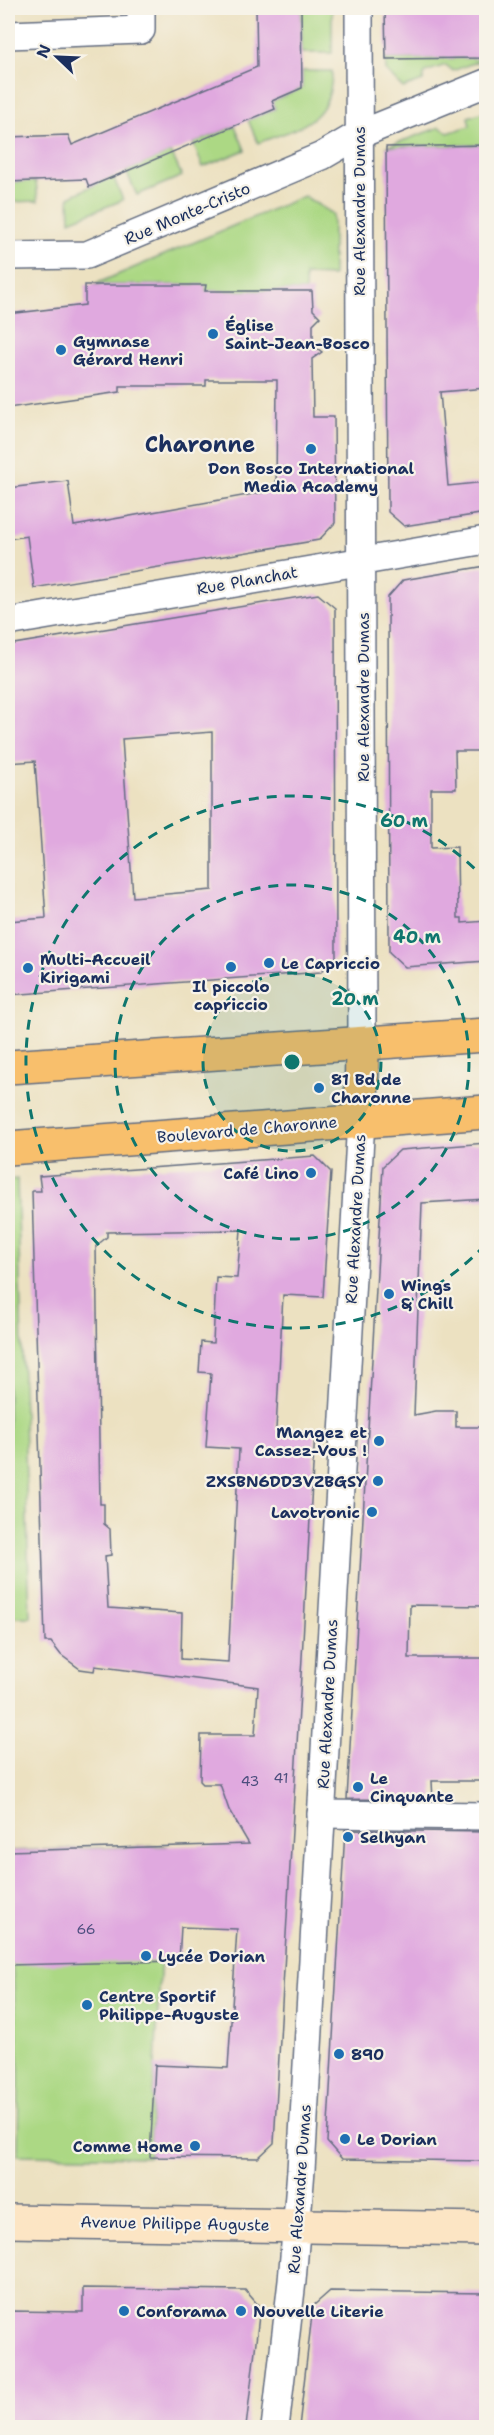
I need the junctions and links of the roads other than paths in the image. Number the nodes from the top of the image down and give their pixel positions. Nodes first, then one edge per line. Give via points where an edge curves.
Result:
1 (141, 8) edge
2 (359, 8) edge
3 (8, 35) edge
4 (486, 83) edge
5 (358, 135) junction
6 (8, 256) edge
7 (486, 540) edge
8 (362, 559) junction
9 (8, 622) edge
10 (486, 1035) edge
11 (362, 1044) junction
12 (8, 1067) edge
13 (486, 1112) edge
14 (361, 1120) junction
15 (8, 1148) edge
16 (321, 1814) junction
17 (486, 1816) edge
18 (8, 2221) edge
19 (297, 2225) junction
20 (486, 2229) edge
21 (275, 2427) edge

1 - 3 street via 141,30
2 - 5 street, Rue Alexandre Dumas
4 - 5 street, Rue Monte-Cristo
5 - 6 street, Rue Monte-Cristo via 322,156 87,255
5 - 8 street, Rue Alexandre Dumas
7 - 8 street, Rue Planchat
8 - 9 street, Rue Planchat
8 - 11 street, Rue Alexandre Dumas
10 - 11 main road
11 - 12 main road
11 - 14 main road, Rue Alexandre Dumas
13 - 14 main road, Boulevard de Charonne
14 - 15 main road, Boulevard de Charonne
14 - 16 street, Rue Alexandre Dumas
16 - 17 street
16 - 19 street, Rue Alexandre Dumas
18 - 19 main road, Avenue Philippe Auguste
19 - 20 main road, Avenue Philippe Auguste
19 - 21 street, Rue Alexandre Dumas

